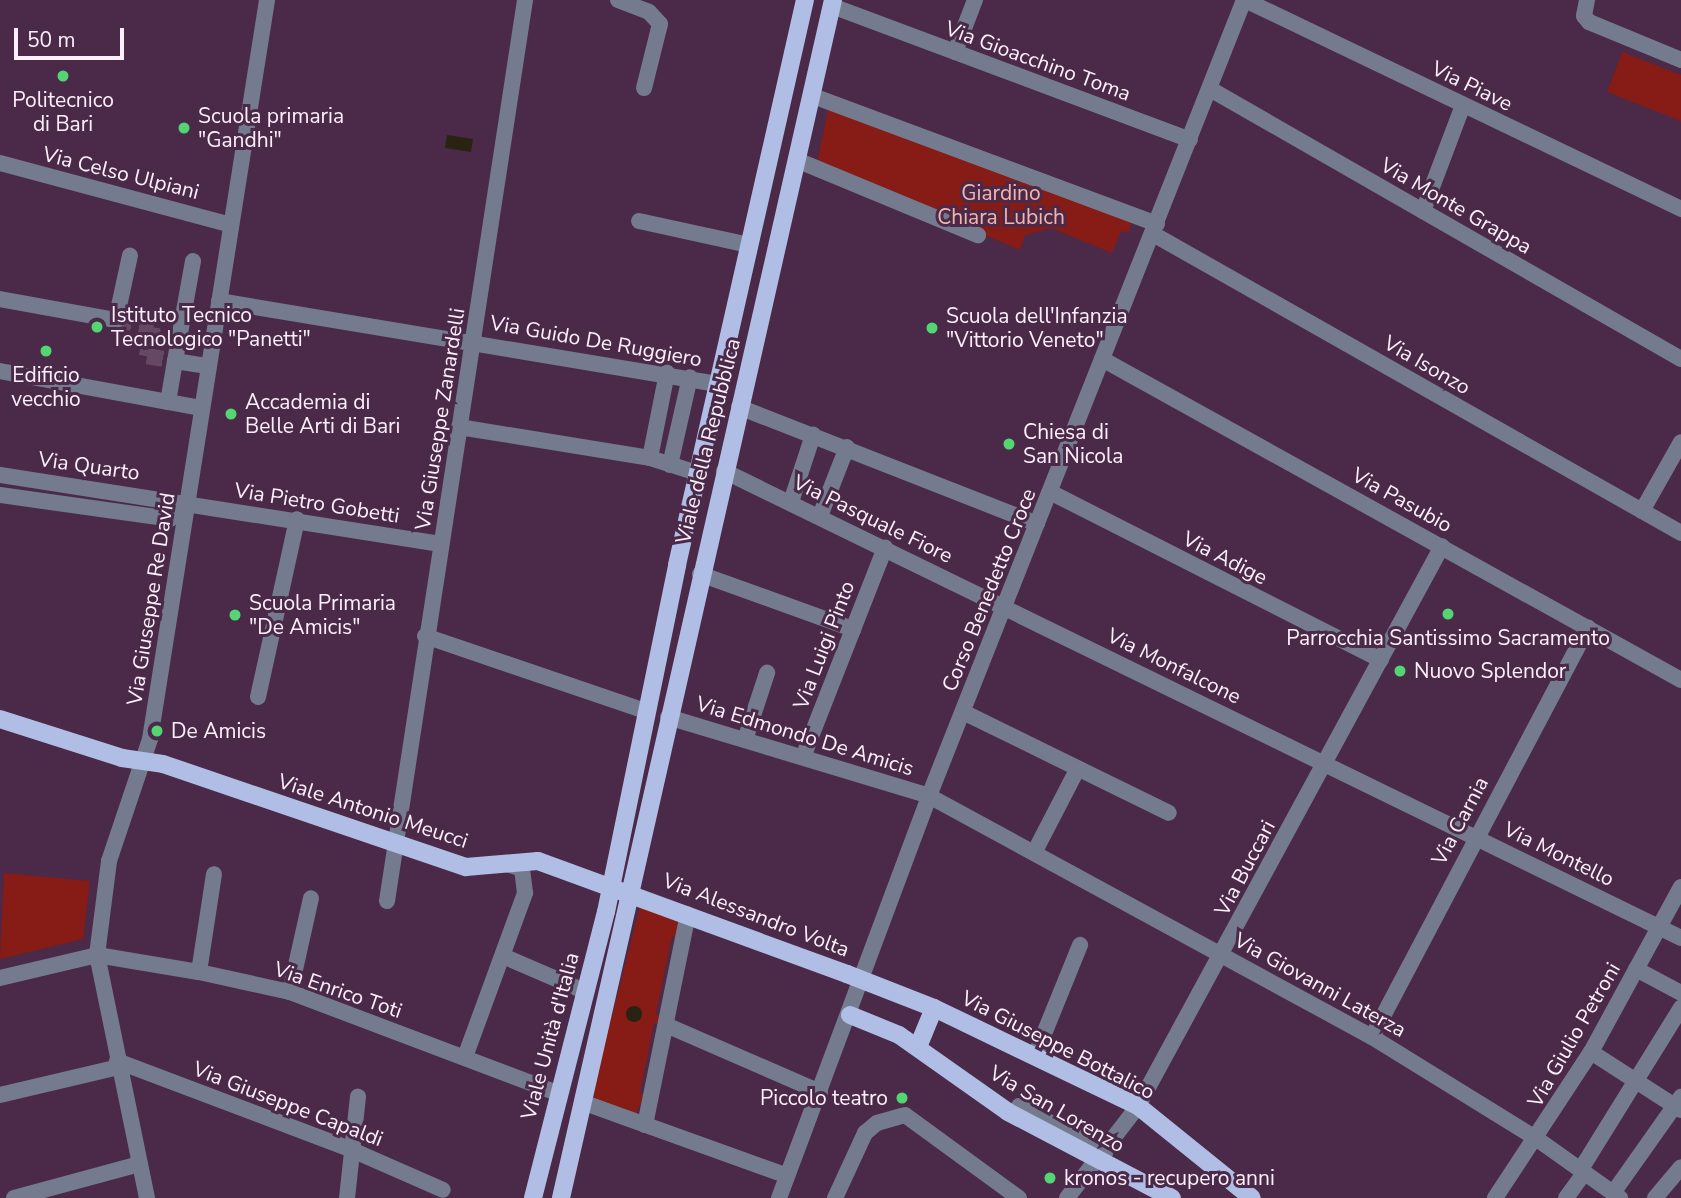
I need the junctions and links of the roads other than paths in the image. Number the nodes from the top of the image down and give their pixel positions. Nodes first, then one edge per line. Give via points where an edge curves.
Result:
1 (267, 0) edge
2 (525, 0) edge
3 (618, 0) edge
4 (805, 0) edge
5 (975, 0) edge
6 (1245, 0) edge
7 (1587, 0) edge
8 (832, 3) edge
9 (955, 52) junction
10 (1681, 60) edge
11 (644, 88) dead end
12 (1210, 89) junction
13 (813, 96) junction
14 (1463, 105) junction
15 (1190, 140) junction
16 (799, 161) junction
17 (0, 163) edge
18 (1681, 209) edge
19 (1423, 211) junction
20 (639, 221) dead end
21 (231, 225) junction
22 (1155, 229) junction
23 (978, 235) dead end
24 (749, 245) junction
25 (130, 255) dead end
26 (193, 261) dead end
27 (0, 299) edge
28 (219, 301) junction
29 (473, 340) junction
30 (1102, 359) junction
31 (1681, 359) edge
32 (175, 361) junction
33 (208, 366) junction
34 (0, 371) edge
35 (667, 373) junction
36 (690, 377) junction
37 (717, 384) junction
38 (169, 402) junction
39 (739, 407) junction
40 (202, 408) junction
41 (460, 426) junction
42 (813, 435) junction
43 (1681, 442) edge
44 (846, 447) junction
45 (650, 458) junction
46 (670, 465) junction
47 (724, 471) junction
48 (697, 473) junction
49 (0, 475) edge
50 (113, 490) junction
51 (1050, 492) junction
52 (0, 495) edge
53 (791, 502) junction
54 (187, 503) junction
55 (110, 510) junction
56 (1642, 511) junction
57 (820, 516) junction
58 (297, 519) junction
59 (1037, 524) junction
60 (1681, 533) edge
61 (441, 544) junction
62 (1442, 546) junction
63 (885, 548) junction
64 (700, 574) junction
65 (1004, 606) junction
66 (1588, 627) junction
67 (853, 629) junction
68 (425, 636) junction
69 (1381, 660) junction
70 (767, 673) dead end
71 (1681, 680) edge
72 (258, 697) dead end
73 (645, 711) junction
74 (963, 712) junction
75 (668, 717) junction
76 (0, 719) edge
77 (745, 740) junction
78 (803, 757) junction
79 (143, 760) junction
80 (1325, 764) junction
81 (1078, 768) junction
82 (929, 796) junction
83 (1168, 813) dead end
84 (1475, 836) junction
85 (395, 844) junction
86 (1035, 851) junction
87 (507, 864) junction
88 (214, 874) dead end
89 (610, 886) junction
90 (1681, 887) edge
91 (632, 893) junction
92 (311, 898) dead end
93 (387, 901) dead end
94 (688, 914) junction
95 (1660, 928) junction
96 (1681, 938) edge
97 (1080, 945) dead end
98 (1223, 955) junction
99 (97, 956) junction
100 (503, 956) junction
101 (1636, 969) junction
102 (199, 972) junction
103 (0, 978) edge
104 (863, 980) junction
105 (584, 991) junction
106 (290, 992) junction
107 (1681, 993) edge
108 (934, 1008) junction
109 (1681, 1008) edge
110 (849, 1015) junction
111 (666, 1025) junction
112 (1372, 1037) junction
113 (918, 1047) junction
114 (1591, 1052) junction
115 (1035, 1056) junction
116 (465, 1057) junction
117 (117, 1064) junction
118 (1637, 1079) junction
119 (820, 1092) junction
120 (557, 1093) junction
121 (0, 1095) edge
122 (358, 1097) dead end
123 (582, 1102) junction
124 (1679, 1104) edge
125 (1019, 1106) dead end
126 (1138, 1106) junction
127 (645, 1125) junction
128 (1537, 1139) junction
129 (352, 1150) junction
130 (1100, 1156) junction
131 (139, 1164) junction
132 (1681, 1167) edge
133 (1583, 1170) junction
134 (787, 1176) junction
135 (443, 1190) dead end
136 (1245, 1195) edge
137 (1616, 1195) edge
138 (14, 1198) edge
139 (147, 1198) edge
140 (347, 1198) edge
141 (533, 1198) edge
142 (561, 1198) edge
143 (779, 1198) edge
144 (835, 1198) edge
145 (1018, 1198) edge
146 (1067, 1198) edge
147 (1172, 1198) edge
148 (1495, 1198) edge
149 (1566, 1198) edge
150 (1655, 1198) edge

1 - 21 street, Via Giuseppe Re David
2 - 29 street, Via Giuseppe Zanardelli
3 - 11 street via 649,12 660,24
4 - 24 main road, Viale della Repubblica
5 - 9 street
6 - 12 street, Corso Benedetto Croce
6 - 14 street, Via Piave
7 - 10 street via 1584,16 1589,22
8 - 9 street, Via Gioacchino Toma
8 - 13 main road, Viale della Repubblica
9 - 15 street, Via Gioacchino Toma
12 - 15 street, Corso Benedetto Croce
12 - 19 street, Via Monte Grappa
13 - 16 main road, Viale della Repubblica
13 - 22 street, Via Isonzo
14 - 18 street, Via Piave
14 - 19 street
15 - 22 street, Corso Benedetto Croce
16 - 23 street
16 - 39 main road, Viale della Repubblica
17 - 21 street, Via Celso Ulpiani
19 - 31 street, Via Monte Grappa
20 - 24 street
21 - 28 street, Via Giuseppe Re David
22 - 30 street, Corso Benedetto Croce
22 - 56 street, Via Isonzo
24 - 37 main road, Viale della Repubblica
25 - 27 street via 115,327
26 - 32 street
28 - 29 street, Via Guido De Ruggiero
28 - 33 street, Via Giuseppe Re David
29 - 35 street, Via Guido De Ruggiero
29 - 41 street, Via Giuseppe Zanardelli
30 - 51 street, Corso Benedetto Croce
30 - 62 street, Via Pasubio
32 - 33 street
32 - 38 street
33 - 40 street, Via Giuseppe Re David
34 - 38 street
35 - 36 street, Via Guido De Ruggiero
35 - 45 street
36 - 37 street, Via Guido De Ruggiero
36 - 46 street
37 - 48 main road, Viale della Repubblica
38 - 40 street
39 - 42 street
39 - 47 main road, Viale della Repubblica
40 - 54 street, Via Giuseppe Re David
41 - 45 street
41 - 61 street, Via Giuseppe Zanardelli
42 - 44 street
42 - 53 street
43 - 56 street
44 - 57 street
44 - 59 street
45 - 46 street
46 - 48 street
47 - 53 street, Via Pasquale Fiore
47 - 64 main road, Viale della Repubblica
48 - 73 main road, Viale della Repubblica
49 - 50 street, Via Quarto
50 - 54 street, Via Quarto
50 - 55 street
51 - 59 street, Corso Benedetto Croce
51 - 69 street, Via Adige
52 - 55 street, Via Quarto
53 - 57 street, Via Pasquale Fiore
54 - 55 street, Via Quarto via 170,519
54 - 58 street, Via Pietro Gobetti
54 - 79 street, Via Giuseppe Re David
56 - 60 street, Via Isonzo
57 - 63 street, Via Pasquale Fiore
58 - 61 street, Via Pietro Gobetti
58 - 72 street
59 - 65 street, Corso Benedetto Croce
61 - 68 street, Via Giuseppe Zanardelli
62 - 66 street, Via Pasubio
62 - 69 street, Via Buccari
63 - 65 street, Via Pasquale Fiore
63 - 67 street, Via Luigi Pinto
64 - 67 street
64 - 75 main road, Viale della Repubblica
65 - 74 street, Corso Benedetto Croce
65 - 80 street, Via Monfalcone
66 - 71 street, Via Pasubio
66 - 84 street, Via Carnia
67 - 78 street, Via Luigi Pinto
68 - 73 street
68 - 85 street, Via Giuseppe Zanardelli
69 - 80 street, Via Buccari
70 - 77 street
73 - 89 main road, Viale della Repubblica
74 - 81 street
74 - 82 street, Corso Benedetto Croce
75 - 77 street, Via Edmondo De Amicis
75 - 91 main road, Viale della Repubblica
76 - 79 main road, Viale Antonio Meucci via 122,758
77 - 78 street, Via Edmondo De Amicis
78 - 82 street, Via Edmondo De Amicis
79 - 85 main road, Viale Antonio Meucci
79 - 99 street, Via Giuseppe Re David via 109,861
80 - 84 street, Via Montello
80 - 98 street, Via Buccari
81 - 83 street
81 - 86 street
82 - 86 street, Via Giovanni Laterza
82 - 104 street, Corso Benedetto Croce
84 - 95 street, Via Montello
84 - 112 street, Via Carnia
85 - 87 main road, Viale Antonio Meucci via 466,867
85 - 93 street, Via Giuseppe Zanardelli
86 - 98 street, Via Giovanni Laterza
87 - 89 main road, Viale Antonio Meucci via 538,861
87 - 100 street via 522,870 527,883
88 - 102 street
89 - 91 main road, Viale Antonio Meucci
89 - 105 main road, Viale Unità d'Italia
90 - 95 street, Via Giulio Petroni
91 - 94 main road, Via Alessandro Volta
91 - 123 main road
92 - 106 street
94 - 104 main road, Via Alessandro Volta
94 - 111 street
95 - 96 street, Via Montello
95 - 101 street, Via Giulio Petroni
97 - 115 street
98 - 112 street, Via Giovanni Laterza
98 - 126 street, Via Buccari
99 - 102 street, Via Enrico Toti
99 - 103 street
99 - 117 street, Via Giuseppe Re David
100 - 105 street
100 - 116 street
101 - 107 street
101 - 114 street, Via Giulio Petroni
102 - 106 street, Via Enrico Toti
104 - 108 main road, Via Giuseppe Bottalico
104 - 110 street, Corso Benedetto Croce
105 - 120 main road, Viale Unità d'Italia
106 - 116 street, Via Enrico Toti
108 - 113 main road
108 - 115 main road, Via Giuseppe Bottalico
109 - 118 street
110 - 113 main road, Via San Lorenzo
110 - 119 street, Corso Benedetto Croce
111 - 119 street
111 - 127 street
112 - 128 street, Via Giovanni Laterza
113 - 130 main road, Via San Lorenzo via 1008,1112
114 - 118 street
114 - 128 street, Via Giulio Petroni
115 - 126 main road, Via Giuseppe Bottalico
116 - 120 street, Via Enrico Toti
117 - 121 street
117 - 129 street, Via Giuseppe Capaldi
117 - 131 street, Via Giuseppe Re David
118 - 124 street
118 - 133 street
119 - 134 street, Corso Benedetto Croce
120 - 141 main road, Viale Unità d'Italia
122 - 129 street
123 - 127 street
123 - 142 main road
124 - 137 street
125 - 130 street
126 - 130 street, Via Buccari
126 - 136 main road, Via Giuseppe Bottalico
127 - 134 street
128 - 133 street, Via Giovanni Laterza
128 - 148 street, Via Giulio Petroni
129 - 135 street, Via Giuseppe Capaldi
129 - 140 street
130 - 146 street, Via Buccari
130 - 147 main road, Via San Lorenzo
131 - 138 street
131 - 139 street, Via Giuseppe Re David
132 - 150 street
133 - 137 street, Via Giovanni Laterza
133 - 149 street
134 - 143 street, Corso Benedetto Croce
144 - 145 street via 864,1133 877,1123 905,1115

